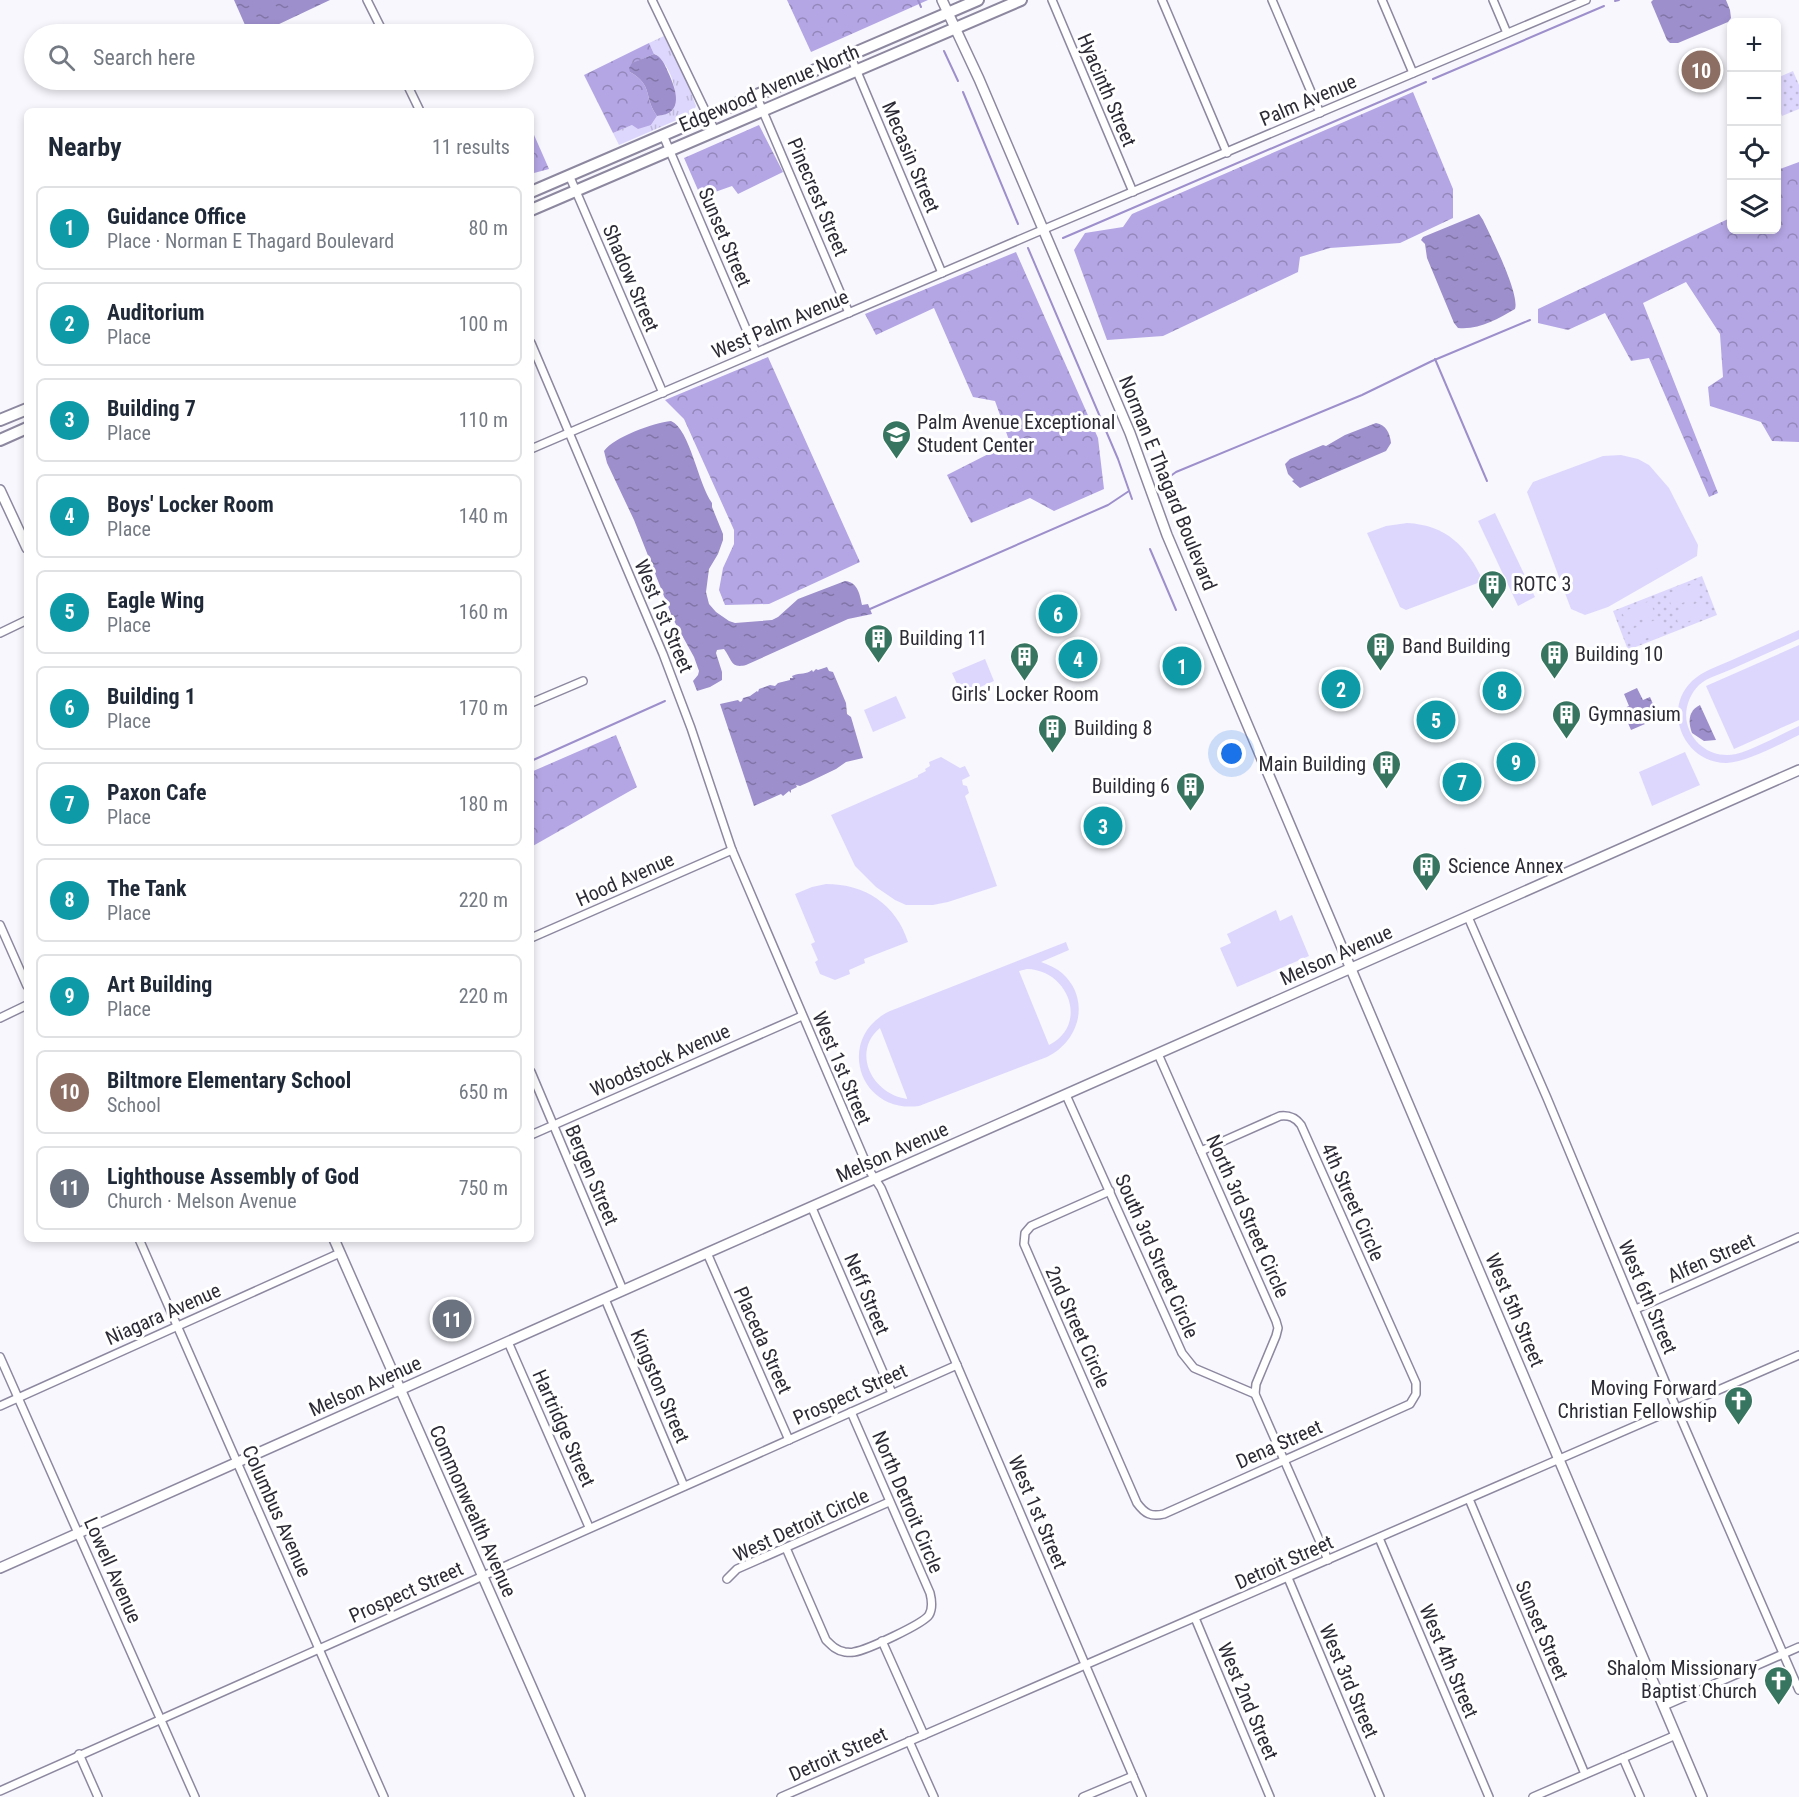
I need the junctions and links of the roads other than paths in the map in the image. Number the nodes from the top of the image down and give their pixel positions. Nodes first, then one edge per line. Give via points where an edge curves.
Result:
1 (367, 0) edge
2 (652, 0) edge
3 (942, 0) edge
4 (978, 0) edge
5 (1021, 0) edge
6 (1052, 0) edge
7 (1162, 0) edge
8 (1272, 0) edge
9 (1382, 0) edge
10 (1493, 0) edge
11 (1586, 0) edge
12 (948, 12) junction
13 (379, 24) edge
14 (956, 28) junction
15 (1507, 33) junction
16 (850, 55) junction
17 (856, 71) junction
18 (1413, 73) junction
19 (410, 90) edge
20 (756, 95) junction
21 (419, 108) edge
22 (763, 110) junction
23 (1320, 113) junction
24 (707, 116) junction
25 (715, 131) junction
26 (663, 135) junction
27 (670, 150) junction
28 (1227, 153) junction
29 (569, 175) junction
30 (534, 191) edge
31 (576, 191) junction
32 (1132, 192) junction
33 (534, 209) edge
34 (1043, 230) junction
35 (942, 273) junction
36 (849, 313) junction
37 (534, 350) edge
38 (756, 352) junction
39 (663, 393) junction
40 (24, 410) edge
41 (0, 420) edge
42 (24, 429) edge
43 (569, 432) junction
44 (0, 440) edge
45 (534, 448) edge
46 (0, 490) edge
47 (24, 542) edge
48 (24, 621) edge
49 (0, 633) edge
50 (583, 681) dead end
51 (534, 702) edge
52 (1799, 770) edge
53 (732, 850) junction
54 (1468, 917) junction
55 (0, 925) edge
56 (534, 937) edge
57 (1350, 969) junction
58 (24, 979) edge
59 (24, 1006) edge
60 (802, 1016) junction
61 (0, 1018) edge
62 (1158, 1054) junction
63 (534, 1079) edge
64 (1066, 1095) junction
65 (554, 1125) junction
66 (534, 1134) edge
67 (1201, 1150) junction
68 (875, 1179) junction
69 (1110, 1191) junction
70 (812, 1208) junction
71 (1799, 1237) edge
72 (140, 1242) edge
73 (335, 1242) edge
74 (340, 1253) junction
75 (707, 1253) junction
76 (623, 1290) junction
77 (605, 1299) junction
78 (1636, 1309) junction
79 (177, 1326) junction
80 (508, 1342) junction
81 (0, 1357) edge
82 (1798, 1358) edge
83 (957, 1365) junction
84 (400, 1390) junction
85 (892, 1393) junction
86 (1255, 1394) junction
87 (1416, 1394) joint
88 (18, 1397) junction
89 (0, 1406) edge
90 (1677, 1408) junction
91 (851, 1412) junction
92 (789, 1440) junction
93 (1284, 1460) junction
94 (1559, 1460) junction
95 (237, 1462) junction
96 (684, 1486) junction
97 (1469, 1499) junction
98 (889, 1502) junction
99 (1150, 1515) joint
100 (589, 1527) junction
101 (79, 1533) junction
102 (1379, 1538) junction
103 (786, 1548) junction
104 (1328, 1560) junction
105 (0, 1568) edge
106 (482, 1575) junction
107 (1287, 1578) junction
108 (727, 1579) dead end
109 (1195, 1618) junction
110 (882, 1641) junction
111 (1799, 1647) edge
112 (319, 1649) junction
113 (1783, 1654) junction
114 (1086, 1665) junction
115 (1799, 1690) edge
116 (1664, 1706) junction
117 (160, 1719) junction
118 (924, 1735) junction
119 (1676, 1735) junction
120 (909, 1741) junction
121 (79, 1754) junction
122 (1623, 1758) junction
123 (1585, 1774) junction
124 (1133, 1776) junction
125 (0, 1791) edge
126 (1546, 1794) edge
127 (98, 1797) edge
128 (195, 1797) edge
129 (384, 1797) edge
130 (580, 1797) edge
131 (782, 1797) edge
132 (934, 1797) edge
133 (1083, 1797) edge
134 (1142, 1797) edge
135 (1270, 1797) edge
136 (1380, 1797) edge
137 (1489, 1797) edge
138 (1533, 1797) edge
139 (1640, 1797) edge
140 (1702, 1797) edge

1 - 13 street
2 - 24 street
3 - 12 street
4 - 12 main road, Edgewood Avenue North
5 - 14 main road, Edgewood Avenue North
6 - 32 street, Hyacinth Street
7 - 28 street
8 - 23 street
9 - 18 street
10 - 15 street
11 - 15 street, Palm Avenue
12 - 14 street, Norman E Thagard Boulevard
12 - 16 main road, Edgewood Avenue North
14 - 17 main road, Edgewood Avenue North
14 - 34 street, Norman E Thagard Boulevard
15 - 18 street, Palm Avenue
16 - 17 street, Mecasin Street
16 - 20 main road, Edgewood Avenue North
17 - 22 main road, Edgewood Avenue North
17 - 35 street, Mecasin Street
18 - 23 street, Palm Avenue
19 - 21 street
20 - 22 street, Pinecrest Street
20 - 24 main road, Edgewood Avenue North
22 - 25 main road, Edgewood Avenue North
22 - 36 street, Pinecrest Street
23 - 28 street, Palm Avenue
24 - 25 street
24 - 26 main road, Edgewood Avenue North
25 - 27 main road, Edgewood Avenue North
26 - 27 street, Sunset Street
26 - 29 main road, Edgewood Avenue North
27 - 31 main road, Edgewood Avenue North
27 - 38 street, Sunset Street
28 - 32 street, Palm Avenue
29 - 30 main road, Edgewood Avenue North
29 - 31 street, Shadow Street
31 - 33 main road, Edgewood Avenue North
31 - 39 street, Shadow Street
32 - 34 street, Palm Avenue
34 - 35 street, West Palm Avenue
34 - 57 street, Norman E Thagard Boulevard via 1130,433 1164,530
35 - 36 street, West Palm Avenue
36 - 38 street, West Palm Avenue
37 - 43 street, West 1st Street
38 - 39 street, West Palm Avenue
39 - 43 street, West Palm Avenue
40 - 41 main road
42 - 44 main road
43 - 45 street, West Palm Avenue
43 - 53 street, West 1st Street via 663,654
46 - 47 street
48 - 49 street
50 - 51 street
52 - 54 street, Melson Avenue
53 - 56 street, Hood Avenue
53 - 60 street, West 1st Street
54 - 57 street, Melson Avenue
54 - 78 street, West 6th Street
55 - 58 street
57 - 62 street, Melson Avenue
57 - 94 street, West 5th Street
59 - 61 street
60 - 65 street, Woodstock Avenue
60 - 68 street, West 1st Street
62 - 64 street, Melson Avenue
62 - 67 street, North 3rd Street Circle
63 - 65 street, Bergen Street
64 - 68 street, Melson Avenue
64 - 69 street, South 3rd Street Circle
65 - 66 street, Woodstock Avenue
65 - 76 street, Bergen Street
67 - 86 street, North 3rd Street Circle via 1278,1328
67 - 87 street, 4th Street Circle via 1280,1116 1297,1120 1416,1383
68 - 70 street, Melson Avenue
68 - 83 street, West 1st Street
69 - 86 street, South 3rd Street Circle via 1187,1361 1194,1368
69 - 99 street, 2nd Street Circle via 1031,1226 1025,1233 1024,1244 1137,1503
70 - 75 street, Melson Avenue
70 - 85 street, Neff Street
71 - 78 street, Alfen Street
72 - 79 street, Columbus Avenue
73 - 74 street, Commonwealth Avenue
74 - 79 street, Niagara Avenue
74 - 84 street, Commonwealth Avenue
75 - 76 street, Melson Avenue
75 - 92 street, Placeda Street
76 - 77 street, Melson Avenue
77 - 80 street, Melson Avenue
77 - 96 street, Kingston Street
78 - 90 street, West 6th Street
79 - 88 street, Niagara Avenue
79 - 95 street, Columbus Avenue
80 - 84 street, Melson Avenue
80 - 100 street, Hartridge Street
81 - 88 street, Lowell Avenue
82 - 90 street, Detroit Street
83 - 85 street, Prospect Street
83 - 114 street, West 1st Street
84 - 95 street, Melson Avenue
84 - 106 street, Commonwealth Avenue
85 - 91 street, Prospect Street
86 - 93 street
87 - 93 street, Dena Street via 1410,1404
88 - 89 street, Niagara Avenue
88 - 101 street, Lowell Avenue
90 - 94 street, Detroit Street
90 - 113 street, West 6th Street
91 - 92 street, Prospect Street
91 - 98 street, North Detroit Circle
92 - 96 street, Prospect Street
93 - 99 street, Dena Street via 1164,1514
93 - 104 street
94 - 97 street, Detroit Street
94 - 116 street, West 5th Street
95 - 101 street, Melson Avenue
95 - 112 street, Columbus Avenue
96 - 100 street, Prospect Street
97 - 102 street, Detroit Street
97 - 123 street, Sunset Street
98 - 103 street, West Detroit Circle
98 - 110 street, North Detroit Circle via 930,1593 932,1607 922,1623
100 - 106 street, Prospect Street
101 - 105 street, Melson Avenue
101 - 117 street, Lowell Avenue
102 - 104 street, Detroit Street
102 - 137 street, West 4th Street
103 - 108 street, West Detroit Circle via 738,1569
103 - 110 street via 832,1647 855,1652
104 - 107 street, Detroit Street
106 - 112 street, Prospect Street
106 - 130 street, Commonwealth Avenue
107 - 109 street, Detroit Street
107 - 136 street, West 3rd Street
109 - 114 street, Detroit Street
109 - 135 street, West 2nd Street
110 - 118 street
111 - 113 street
112 - 117 street, Prospect Street
112 - 129 street, Columbus Avenue
113 - 115 street, West 6th Street
113 - 116 street
114 - 118 street, Detroit Street
114 - 124 street, West 1st Street
116 - 119 street, West 5th Street
117 - 121 street, Prospect Street
117 - 128 street, Lowell Avenue
118 - 120 street, Detroit Street
119 - 122 street
119 - 140 street, West 5th Street
120 - 131 street, Detroit Street
120 - 132 street
121 - 125 street, Prospect Street
121 - 127 street
122 - 123 street
122 - 139 street
123 - 126 street
124 - 133 street
124 - 134 street, West 1st Street
126 - 138 street

